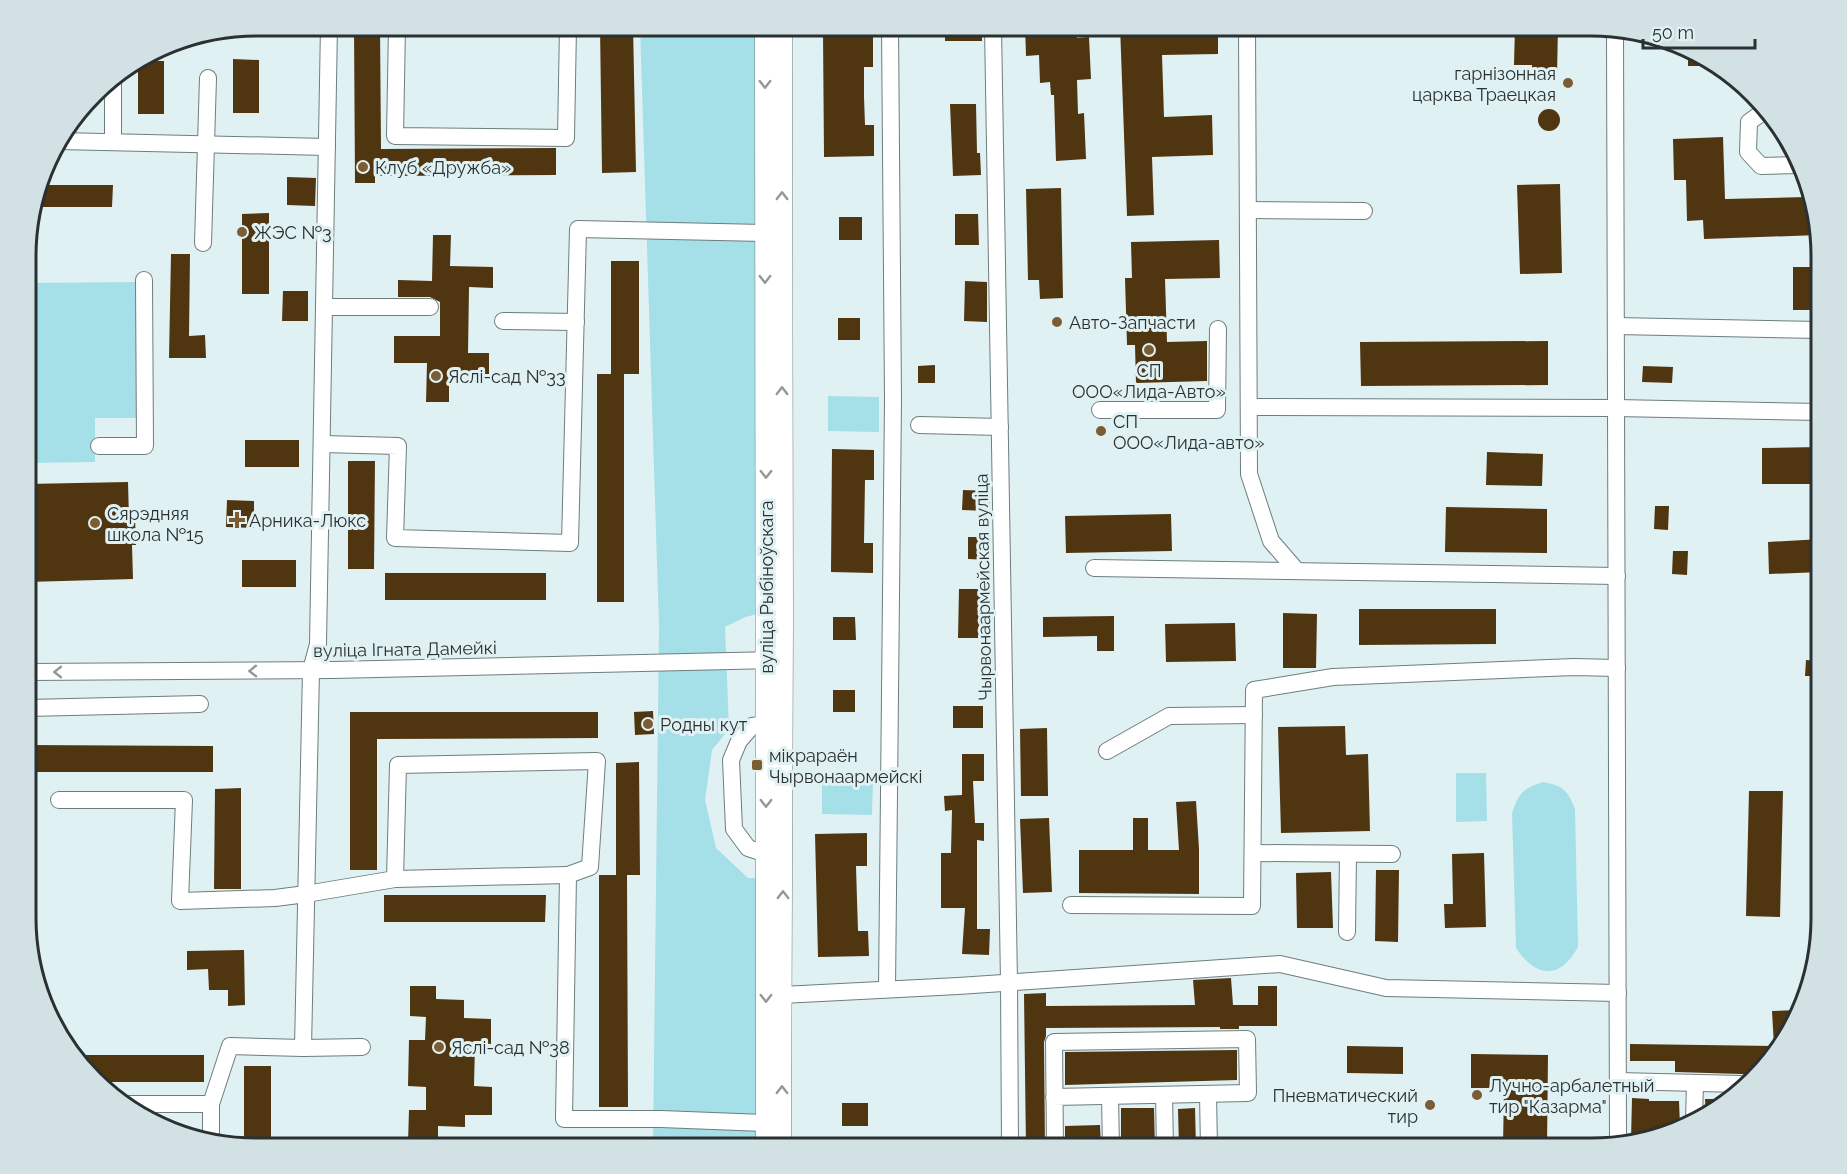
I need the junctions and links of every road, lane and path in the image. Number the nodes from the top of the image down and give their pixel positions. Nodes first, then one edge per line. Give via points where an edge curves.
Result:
1 (329, 36) edge
2 (397, 36) edge
3 (568, 36) edge
4 (765, 36) edge
5 (782, 36) edge
6 (890, 36) edge
7 (993, 36) edge
8 (1247, 36) edge
9 (1615, 37) edge
10 (208, 78) dead end
11 (113, 89) edge
12 (1759, 115) edge
13 (69, 141) edge
14 (113, 142) junction
15 (206, 144) junction
16 (327, 147) junction
17 (1791, 165) edge
18 (1248, 210) junction
19 (1364, 211) dead end
20 (765, 233) junction
21 (203, 243) dead end
22 (144, 280) dead end
23 (324, 307) junction
24 (430, 308) dead end
25 (503, 321) dead end
26 (576, 322) junction
27 (1616, 326) junction
28 (1218, 329) dead end
29 (1811, 330) edge
30 (1249, 407) junction
31 (1616, 408) junction
32 (1100, 410) dead end
33 (1811, 412) edge
34 (920, 424) dead end
35 (1000, 427) junction
36 (323, 444) junction
37 (99, 446) dead end
38 (1094, 568) dead end
39 (1297, 571) junction
40 (1617, 576) junction
41 (774, 660) junction
42 (1617, 668) junction
43 (311, 670) junction
44 (36, 672) edge
45 (200, 704) dead end
46 (36, 708) edge
47 (1254, 715) junction
48 (774, 722) junction
49 (1107, 751) dead end
50 (59, 800) dead end
51 (766, 854) junction
52 (1253, 854) junction
53 (1348, 854) junction
54 (1392, 854) dead end
55 (567, 875) junction
56 (395, 879) junction
57 (306, 894) junction
58 (1071, 905) dead end
59 (1347, 932) dead end
60 (1009, 982) junction
61 (887, 989) junction
62 (1618, 993) junction
63 (782, 995) junction
64 (363, 1047) dead end
65 (303, 1048) junction
66 (1618, 1081) junction
67 (1695, 1083) junction
68 (1735, 1084) edge
69 (1208, 1094) junction
70 (1164, 1095) junction
71 (1110, 1096) junction
72 (1054, 1097) junction
73 (139, 1104) edge
74 (211, 1104) junction
75 (1694, 1112) edge
76 (766, 1123) junction
77 (211, 1133) edge
78 (1618, 1136) edge
79 (766, 1138) edge
80 (781, 1138) edge
81 (1010, 1138) edge
82 (1055, 1138) edge
83 (1111, 1138) edge
84 (1165, 1138) edge
85 (1209, 1138) edge

1 - 16 street
2 - 3 street via 395,136 566,138
4 -> 20 main road, вуліца Рыбіноўскага
41 -> 5 main road, вуліца Рыбіноўскага
6 - 61 street via 893,409
7 - 35 street, Чырвонаармейская вуліца
8 - 18 street
9 - 27 street
10 - 15 street
11 - 14 street
12 - 17 street via 1749,122 1748,152 1761,166
13 - 14 street
14 - 15 street
15 - 16 street
15 - 21 street
16 - 23 street
18 - 19 street
18 - 30 street
20 - 26 street via 578,229
20 -> 41 main road, вуліца Рыбіноўскага
22 - 37 street via 145,446
23 - 24 street
23 - 36 street
25 - 26 street
26 - 36 street via 570,543 395,538 398,446
27 - 29 street
27 - 31 street
28 - 32 street via 1217,410
30 - 31 street
30 - 39 street via 1250,474 1271,541
31 - 33 street
31 - 40 street
34 - 35 street
35 - 60 street, Чырвонаармейская вуліца
36 - 43 street via 318,644
38 - 39 street
39 - 40 street
40 - 42 street
41 - 43 street, вуліца Ігната Дамейкі
41 - 48 main road, вуліца Рыбіноўскага
42 - 47 street via 1333,677 1254,690
42 - 62 street
43 -> 44 street, вуліца Ігната Дамейкі
43 - 57 street
45 - 46 street
47 - 49 street via 1169,716
47 - 52 street
48 -> 51 main road, вуліца Рыбіноўскага
48 - 51 street via 752,726 730,760 734,829 748,848
63 -> 48 main road, вуліца Рыбіноўскага
50 - 57 street via 184,800 180,901
51 -> 76 main road, вуліца Рыбіноўскага
52 - 53 street
52 - 58 street via 1252,906
53 - 54 street
53 - 59 street
55 - 56 street
55 - 56 street via 590,867 597,761 398,765
55 - 76 street via 564,1119
56 - 57 street
57 - 65 street
60 - 61 street
60 - 62 street via 1280,964 1386,988
60 - 81 street, Чырвонаармейская вуліца
61 - 63 street
62 - 66 street
80 -> 63 main road, вуліца Рыбіноўскага
64 - 65 street
65 - 74 street via 230,1046
66 - 67 street
66 - 78 street
67 - 68 street
67 - 75 street
69 - 70 street
69 - 72 street via 1248,1094 1247,1039 1053,1042
69 - 85 street
70 - 71 street
70 - 84 street
71 - 72 street
71 - 83 street
72 - 82 street
73 - 74 street
74 - 77 street
76 - 79 main road, вуліца Рыбіноўскага

